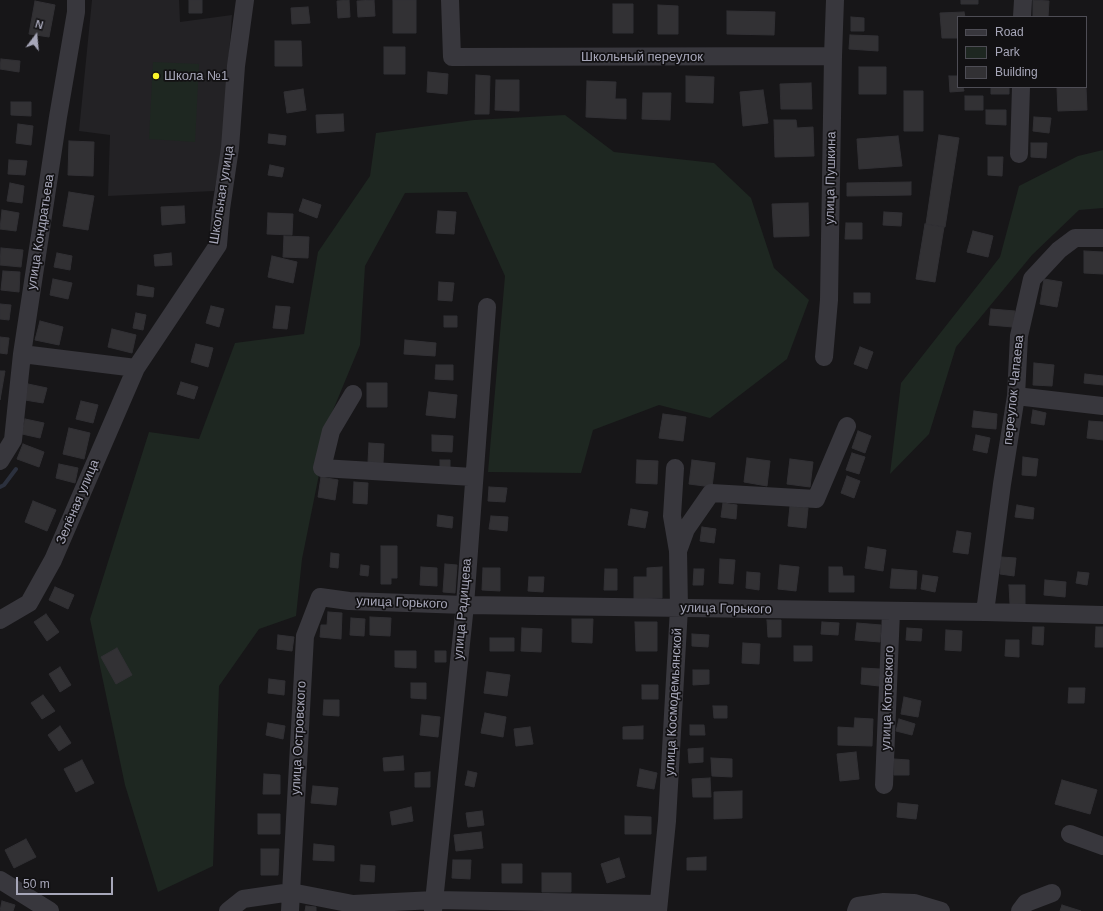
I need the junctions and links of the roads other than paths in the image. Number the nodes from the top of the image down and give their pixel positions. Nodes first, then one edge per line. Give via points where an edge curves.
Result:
1 (76, 0) edge
2 (245, 0) edge
3 (450, 0) edge
4 (835, 0) edge
5 (1023, 0) edge
6 (1022, 16) edge
7 (833, 56) junction
8 (1021, 88) edge
9 (1019, 154) dead end
10 (1103, 238) edge
11 (487, 307) dead end
12 (22, 354) junction
13 (824, 357) dead end
14 (136, 368) junction
15 (353, 394) dead end
16 (1016, 396) junction
17 (1103, 406) edge
18 (847, 426) dead end
19 (0, 460) edge
20 (675, 468) dead end
21 (473, 477) junction
22 (678, 551) junction
23 (349, 601) joint
24 (465, 605) junction
25 (679, 608) junction
26 (891, 611) junction
27 (985, 612) junction
28 (1103, 616) edge
29 (0, 620) edge
30 (884, 785) dead end
31 (1070, 834) dead end
32 (1103, 846) edge
33 (0, 880) edge
34 (291, 892) junction
35 (1052, 894) dead end
36 (434, 906) edge
37 (658, 908) edge
38 (50, 911) edge
39 (228, 911) edge
40 (290, 911) edge
41 (856, 911) edge
42 (941, 911) edge
43 (1020, 911) edge

1 - 12 street, улица Кондратьева
2 - 14 street, Школьная улица via 218,245
3 - 7 street, Школьный переулок via 452,57
4 - 7 street, улица Пушкина
5 - 6 street
7 - 13 street, улица Пушкина via 829,300
8 - 9 street
10 - 16 street, переулок Чапаева via 1075,238 1059,250 1032,279 1019,336
11 - 21 street, улица Радищева
12 - 14 street
12 - 19 street, улица Кондратьева via 13,440
14 - 29 street, Зелёная улица via 53,560 29,603
15 - 21 street via 331,431 322,468
16 - 17 street
16 - 27 street, переулок Чапаева
18 - 22 street via 816,498 711,493 686,529
20 - 22 street, улица Космодемьянской via 672,516
21 - 24 street, улица Радищева
22 - 25 street, улица Космодемьянской
23 - 24 street, улица Горького
23 - 34 street, улица Островского via 320,597 305,636
24 - 25 street, улица Горького
24 - 36 street, улица Радищева
25 - 26 street, улица Горького
25 - 37 street, улица Космодемьянской via 667,821
26 - 27 street, улица Горького
26 - 30 street, улица Котовского
27 - 28 street, улица Горького
31 - 32 street
33 - 38 street
34 - 36 street via 353,904
34 - 39 street via 243,899
34 - 40 street, улица Островского
35 - 43 street via 1026,903
36 - 37 street
41 - 42 street via 858,906 884,902 914,904

